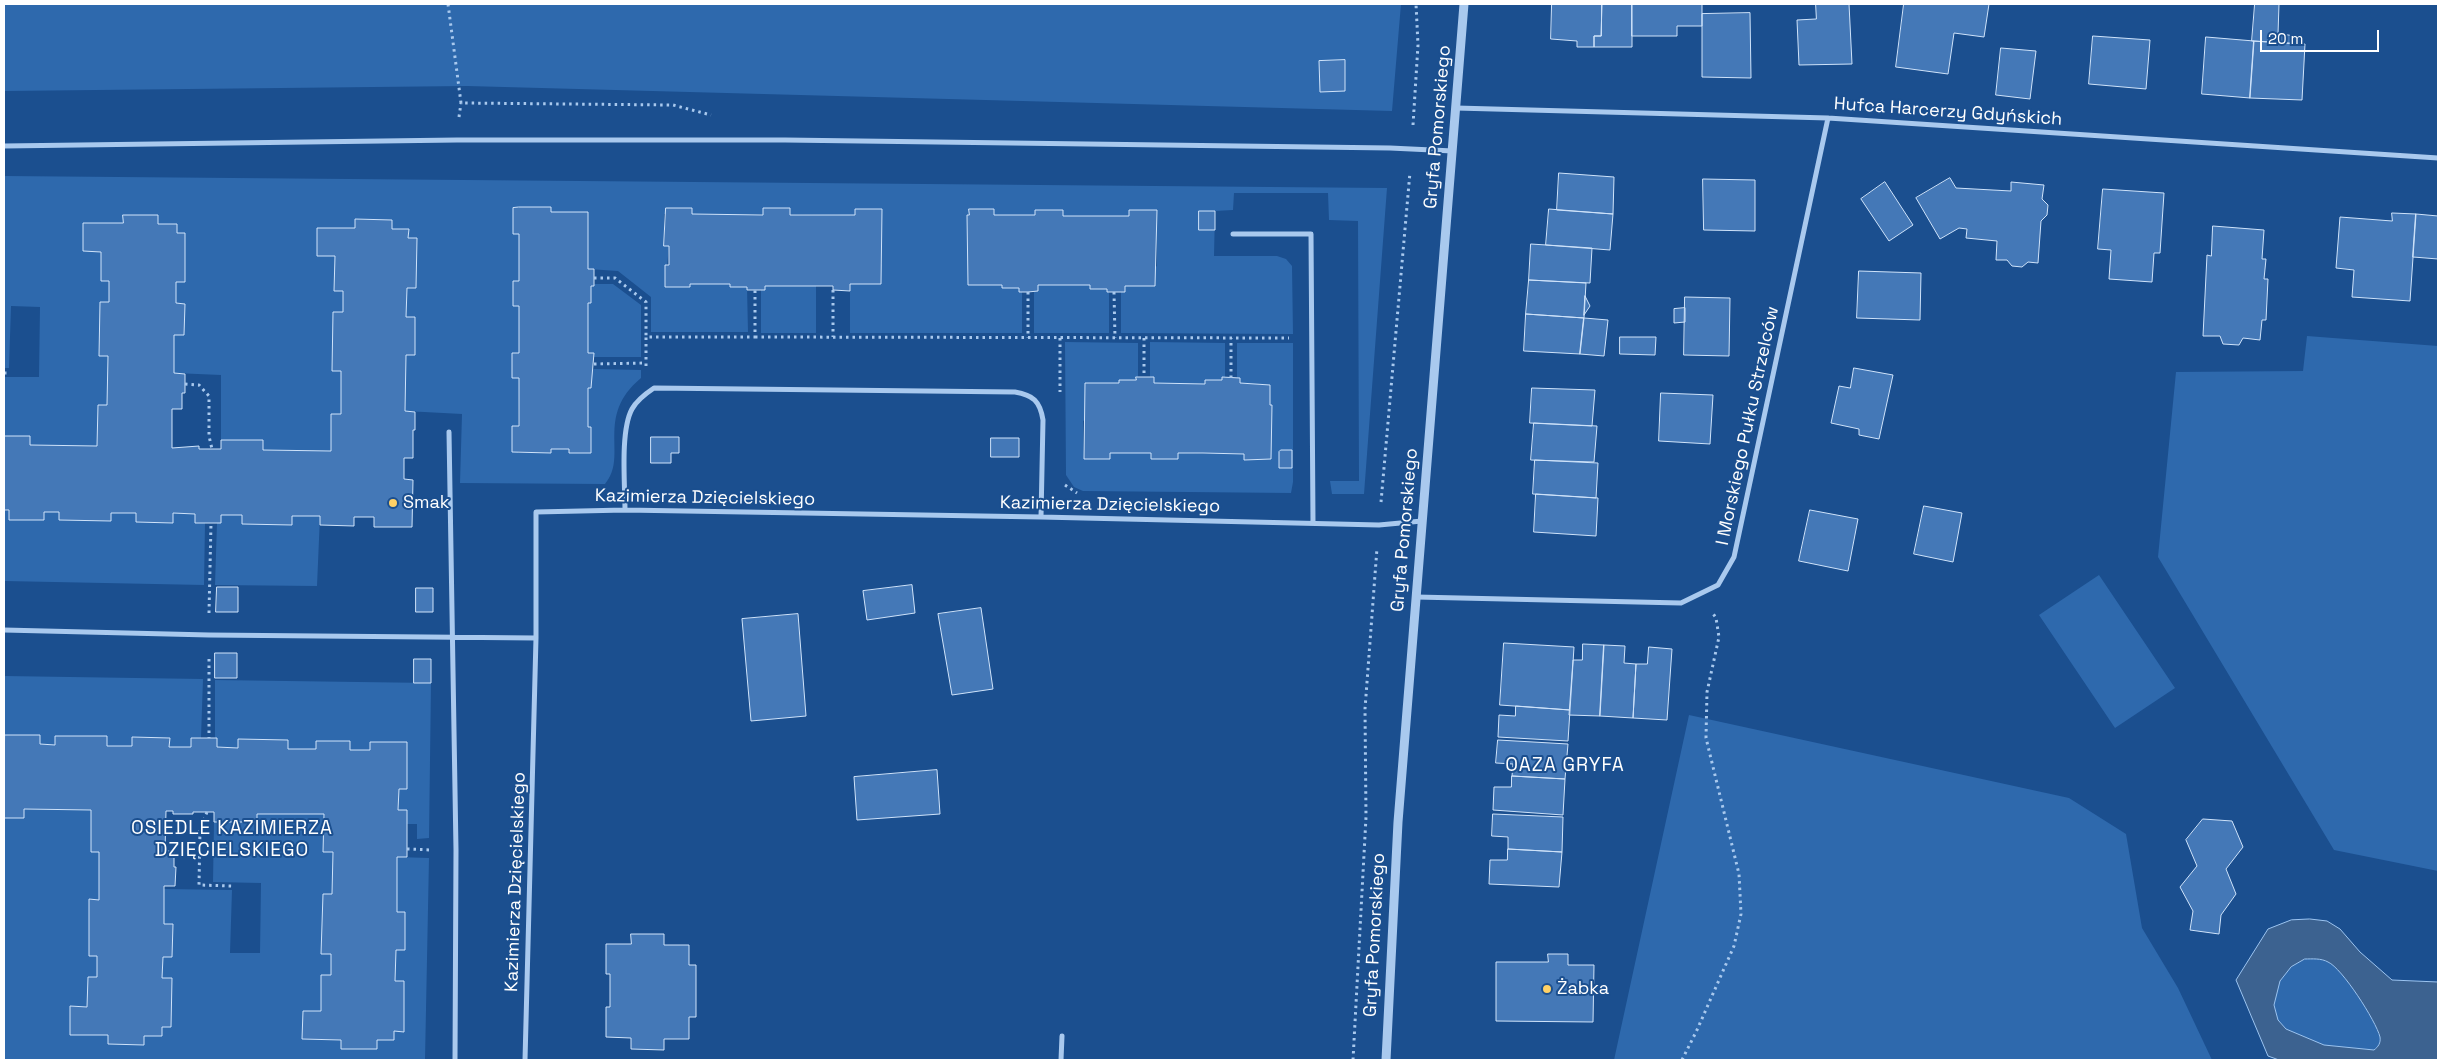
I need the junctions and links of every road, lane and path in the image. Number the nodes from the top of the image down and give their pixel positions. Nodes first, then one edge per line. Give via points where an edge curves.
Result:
1 (448, 4) edge
2 (1464, 4) edge
3 (1456, 108) junction
4 (715, 116) dead end
5 (1828, 118) junction
6 (4, 146) edge
7 (1453, 151) junction
8 (2438, 158) edge
9 (1233, 234) dead end
10 (594, 278) dead end
11 (755, 290) dead end
12 (833, 290) dead end
13 (1028, 292) dead end
14 (1114, 292) dead end
15 (646, 337) junction
16 (755, 337) junction
17 (833, 337) junction
18 (1028, 338) junction
19 (1060, 338) junction
20 (1115, 338) junction
21 (1144, 338) junction
22 (1231, 338) junction
23 (1311, 338) junction
24 (646, 363) junction
25 (594, 364) dead end
26 (4, 373) edge
27 (9, 373) dead end
28 (1144, 377) dead end
29 (1231, 378) dead end
30 (185, 384) dead end
31 (649, 392) junction
32 (1060, 399) dead end
33 (449, 432) dead end
34 (212, 449) dead end
35 (1064, 482) dead end
36 (1084, 496) dead end
37 (625, 510) junction
38 (1041, 516) junction
39 (1422, 521) junction
40 (1313, 523) junction
41 (1699, 594) junction
42 (1416, 597) junction
43 (4, 630) edge
44 (451, 638) junction
45 (536, 638) junction
46 (207, 812) dead end
47 (232, 886) dead end
48 (1062, 1036) dead end
49 (455, 1060) edge
50 (525, 1060) edge
51 (1061, 1060) edge
52 (1386, 1060) edge
53 (1682, 1060) edge

1 - 4 path via 461,103 673,105
2 - 3 street, Gryfa Pomorskiego
3 - 5 street, Hufca Harcerzy Gdyńskich
3 - 7 street, Gryfa Pomorskiego
5 - 8 street, Hufca Harcerzy Gdyńskich
5 - 41 street, I Morskiego Pułku Strzelców via 1734,556 1718,585
6 - 7 street via 456,140 785,140
7 - 39 street, Gryfa Pomorskiego
9 - 23 street via 1311,234
10 - 15 path via 615,278 646,302
11 - 16 path
12 - 17 path
13 - 18 path
14 - 20 path
15 - 16 path
15 - 24 path
16 - 17 path
17 - 18 path
18 - 19 path
19 - 20 path
19 - 32 path
20 - 21 path
21 - 22 path
21 - 28 path
22 - 23 path
22 - 29 path
23 - 40 street
24 - 25 path
24 - 31 path
26 - 27 path
30 - 34 path via 199,384 209,396
31 - 37 street via 632,410 626,428
31 - 38 street via 654,388 1028,394 1036,400 1043,420
33 - 44 street
35 - 36 path
37 - 38 street, Kazimierza Dzięcielskiego
37 - 45 street, Kazimierza Dzięcielskiego via 536,512
38 - 40 street, Kazimierza Dzięcielskiego
39 - 40 street, Kazimierza Dzięcielskiego via 1379,525
39 - 42 street, Gryfa Pomorskiego
41 - 42 street, I Morskiego Pułku Strzelców via 1680,603
41 - 53 path via 1716,618 1719,637 1707,692 1706,738 1739,874 1741,914 1734,946
42 - 52 street, Gryfa Pomorskiego via 1398,822
43 - 44 street
44 - 45 street
44 - 49 street via 456,850
45 - 50 street, Kazimierza Dzięcielskiego
46 - 47 path via 200,829 199,886
48 - 51 street

